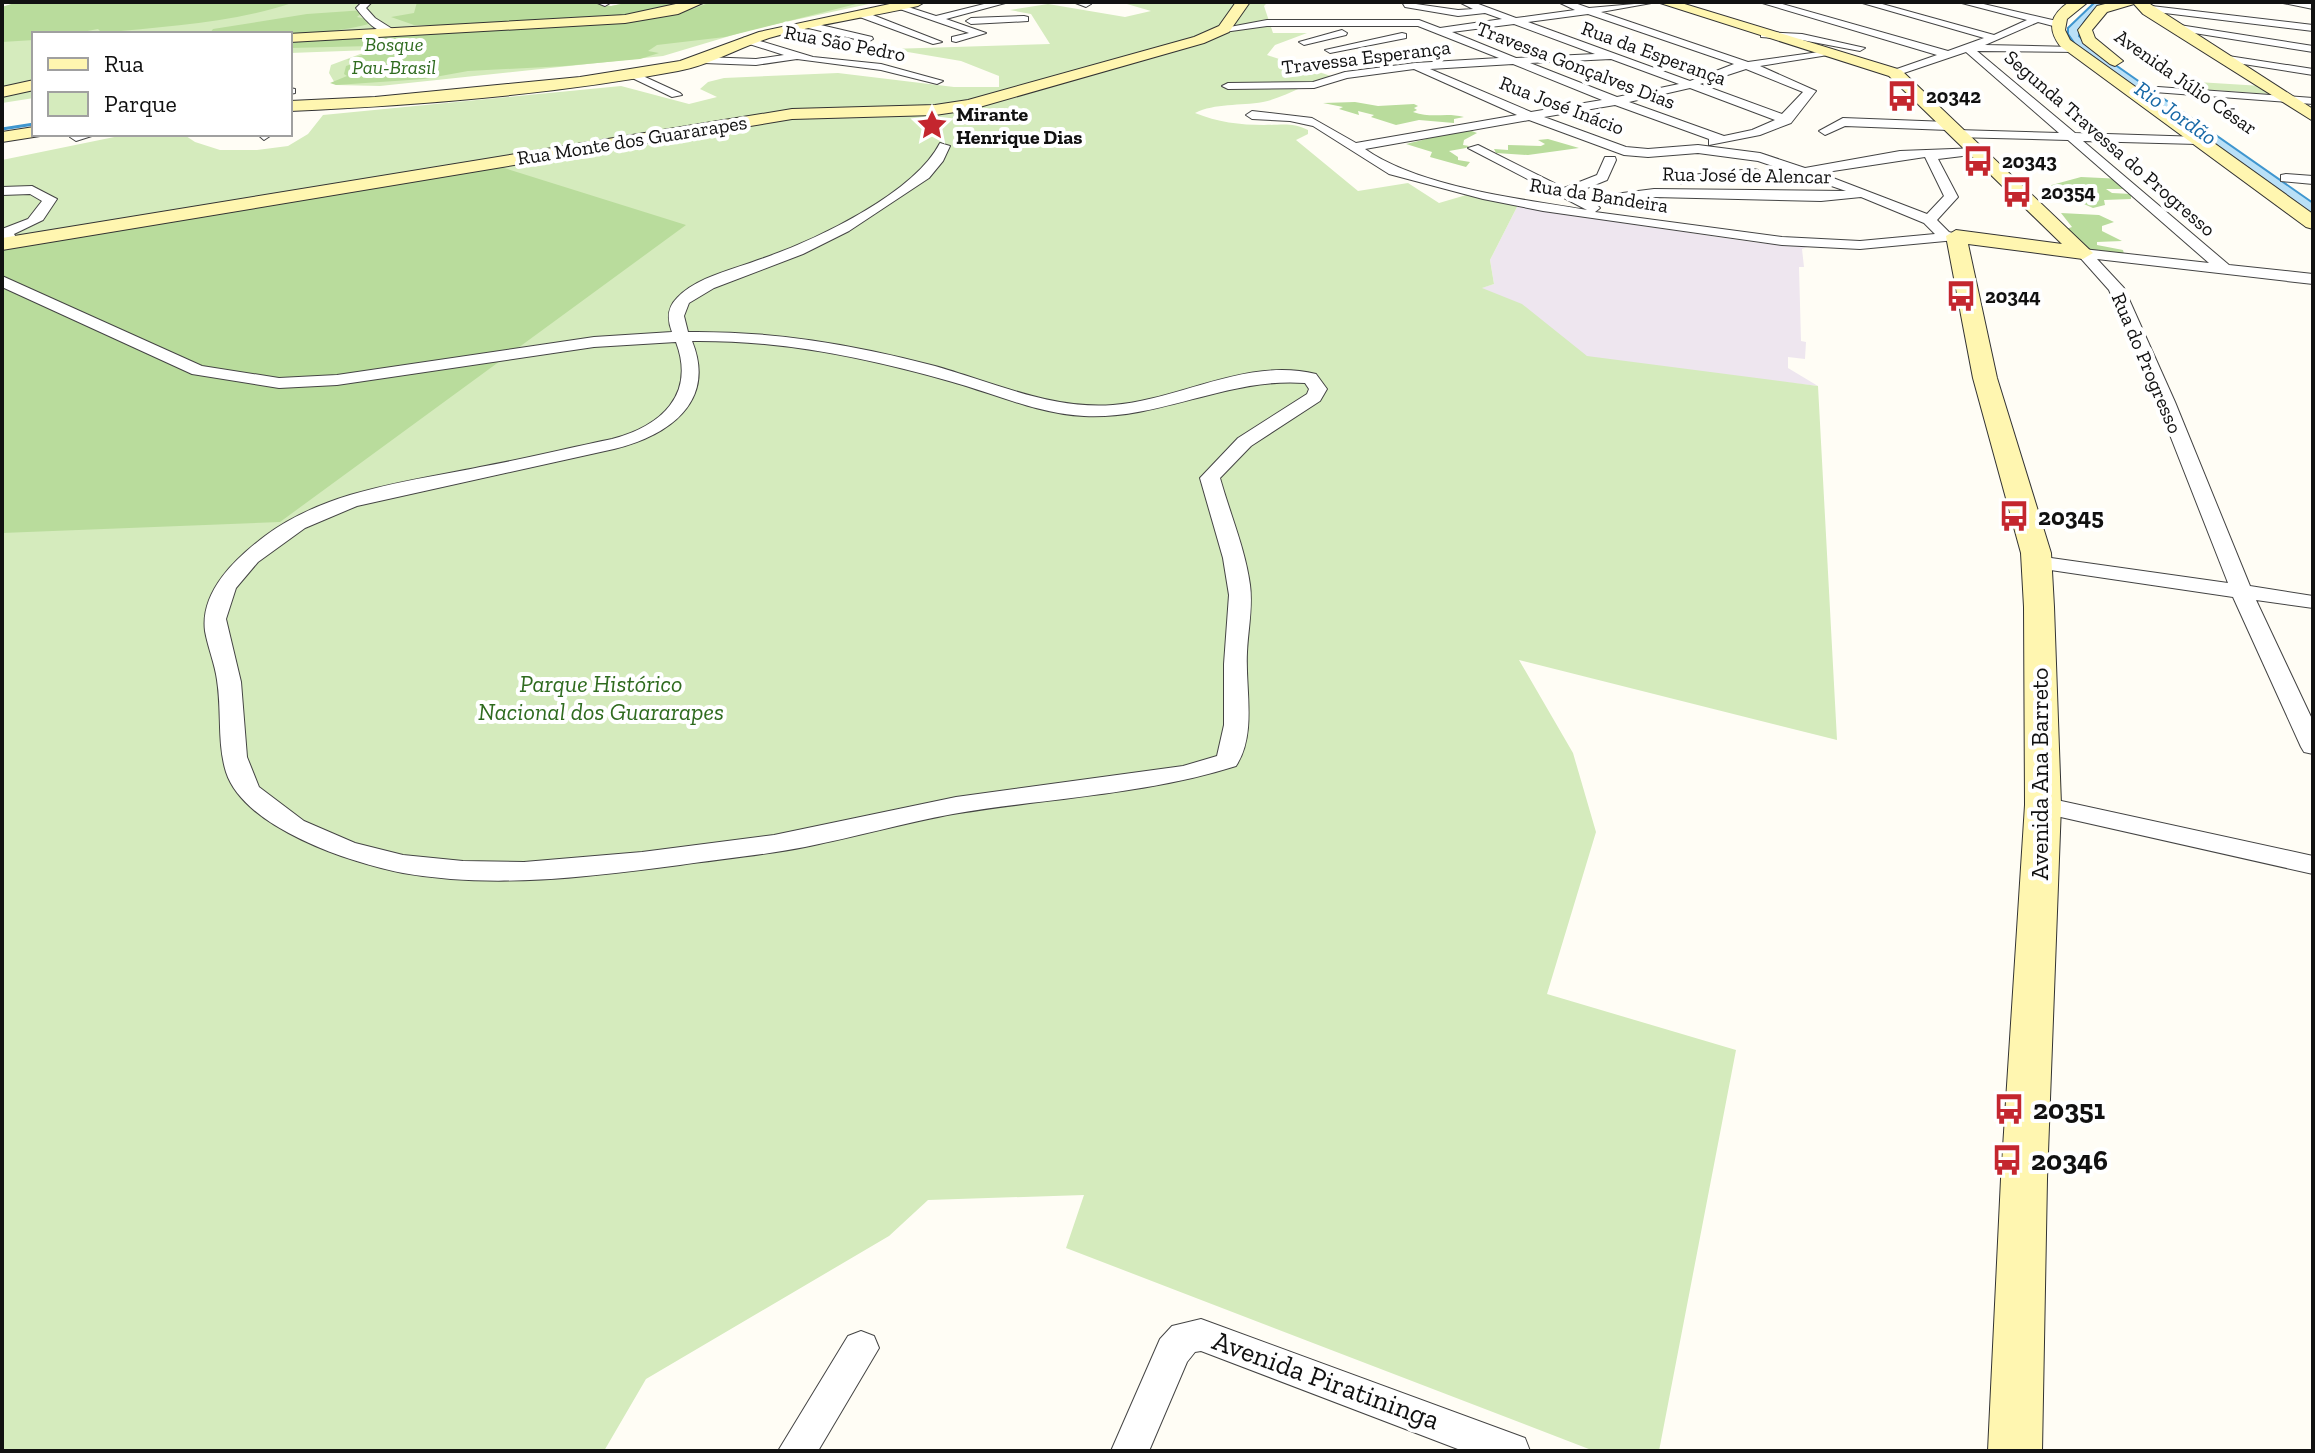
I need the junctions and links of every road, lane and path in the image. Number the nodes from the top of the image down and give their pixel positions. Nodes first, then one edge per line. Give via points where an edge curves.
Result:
1 (367, 2) edge
2 (698, 2) edge
3 (918, 2) edge
4 (1004, 2) edge
5 (1243, 2) edge
6 (1464, 2) edge
7 (1563, 2) edge
8 (1652, 2) edge
9 (1664, 2) edge
10 (1764, 2) edge
11 (1864, 2) edge
12 (1963, 2) edge
13 (2283, 2) edge
14 (2074, 3) edge
15 (1405, 4) dead end
16 (2137, 4) edge
17 (2313, 6) edge
18 (899, 7) junction
19 (1487, 10) junction
20 (1590, 11) junction
21 (861, 14) junction
22 (937, 17) junction
23 (1024, 19) dead end
24 (371, 20) junction
25 (2035, 20) junction
26 (1517, 21) junction
27 (957, 24) junction
28 (1229, 24) junction
29 (1357, 24) junction
30 (2057, 24) junction
31 (808, 25) junction
32 (2173, 27) junction
33 (2313, 28) edge
34 (1438, 31) junction
35 (390, 32) junction
36 (338, 35) junction
37 (1765, 35) junction
38 (292, 38) edge
39 (1995, 38) junction
40 (868, 39) dead end
41 (956, 39) dead end
42 (747, 40) junction
43 (937, 42) dead end
44 (1304, 42) dead end
45 (1969, 47) junction
46 (1326, 48) dead end
47 (1860, 48) dead end
48 (2313, 49) edge
49 (2074, 50) junction
50 (1822, 53) junction
51 (1947, 54) junction
52 (799, 56) junction
53 (1611, 56) junction
54 (2222, 58) junction
55 (1508, 59) junction
56 (704, 60) junction
57 (1746, 64) junction
58 (1415, 66) junction
59 (1952, 67) dead end
60 (1966, 67) dead end
61 (1994, 68) junction
62 (1903, 70) junction
63 (2313, 72) edge
64 (632, 74) junction
65 (937, 81) dead end
66 (32, 85) edge
67 (1688, 85) junction
68 (1228, 86) dead end
69 (2158, 90) junction
70 (2, 92) edge
71 (676, 95) dead end
72 (2283, 97) junction
73 (1613, 100) junction
74 (2313, 101) edge
75 (292, 106) edge
76 (1252, 115) dead end
77 (1529, 116) junction
78 (2313, 116) edge
79 (1787, 120) junction
80 (32, 124) edge
81 (2, 128) edge
82 (2212, 128) dead end
83 (1825, 131) dead end
84 (32, 132) edge
85 (81, 136) edge
86 (2, 137) edge
87 (76, 137) dead end
88 (1960, 137) junction
89 (2075, 138) junction
90 (1723, 140) junction
91 (2197, 140) junction
92 (1891, 142) dead end
93 (944, 146) dead end
94 (1356, 147) junction
95 (1474, 148) dead end
96 (1675, 149) junction
97 (1940, 152) junction
98 (1610, 160) dead end
99 (2269, 166) dead end
100 (1804, 172) junction
101 (1753, 173) dead end
102 (1730, 175) junction
103 (2286, 178) junction
104 (1672, 180) dead end
105 (2313, 180) edge
106 (2, 191) edge
107 (1467, 191) junction
108 (1561, 192) junction
109 (1863, 193) junction
110 (1755, 194) junction
111 (2313, 197) edge
112 (1583, 202) junction
113 (1613, 219) junction
114 (1929, 220) junction
115 (2313, 223) edge
116 (1950, 236) junction
117 (7, 243) edge
118 (2083, 253) junction
119 (2225, 269) junction
120 (2313, 279) edge
121 (2, 281) edge
122 (681, 339) junction
123 (2037, 562) junction
124 (2242, 593) junction
125 (2313, 602) edge
126 (2313, 747) edge
127 (2043, 805) junction
128 (2313, 865) edge
129 (861, 1348) dead end
130 (1465, 1442) edge
131 (797, 1451) edge
132 (1130, 1451) edge
133 (1511, 1451) edge
134 (2015, 1451) edge

1 - 24 street via 361,8
2 - 35 street via 625,19
3 - 18 street
4 - 22 street
5 - 28 street
6 - 19 street, Rua da Esperança
7 - 20 street
8 - 20 street
9 - 37 street
10 - 51 street
11 - 39 street
12 - 25 street
13 - 17 street
14 - 30 street
15 - 19 street via 1458,13
16 - 32 street
16 - 33 street
16 - 69 street, Avenida Júlio César via 2102,9 2085,37
18 - 21 street
18 - 22 street
19 - 26 street, Rua da Esperança
20 - 26 street
20 - 57 street
21 - 31 street
21 - 43 street
22 - 27 street
23 - 27 street
24 - 35 street
24 - 36 street
25 - 30 street
25 - 39 street
26 - 34 street
26 - 53 street, Rua da Esperança
27 - 41 street via 981,33
28 - 29 street, Travessa Gonçalves Dias
28 - 117 street, Rua Monte dos Guararapes via 1103,68 969,105 792,114
29 - 34 street, Travessa Gonçalves Dias via 1417,23
29 - 44 street
30 - 49 street, Avenida Júlio César via 2060,38
31 - 40 street
31 - 42 street
32 - 48 street
32 - 54 street
34 - 46 street
34 - 55 street, Travessa Gonçalves Dias
35 - 36 street
36 - 38 street
37 - 47 street
37 - 50 street
39 - 45 street
42 - 52 street, Rua São Pedro
42 - 56 street
45 - 49 street
45 - 51 street
45 - 61 street, Segunda Travessa do Progresso
49 - 91 street, Avenida Júlio César
50 - 57 street
50 - 62 street
51 - 62 street
52 - 56 street via 756,62
52 - 65 street, Rua São Pedro
53 - 55 street, Travessa Esperança
53 - 67 street, Rua da Esperança
54 - 63 street
54 - 72 street
55 - 58 street, Travessa Esperança
55 - 73 street, Travessa Gonçalves Dias
56 - 64 street
57 - 67 street
57 - 79 street via 1810,91
58 - 68 street, Travessa Esperança via 1345,75 1314,85
58 - 77 street, Rua José Inácio
59 - 62 street
60 - 61 street
61 - 89 street, Segunda Travessa do Progresso
62 - 88 street, Rua do Progresso
64 - 71 street
64 - 75 street
66 - 70 street
67 - 73 street
67 - 79 street, Rua da Esperança
69 - 72 street
69 - 82 street, Avenida Júlio César
72 - 74 street
72 - 78 street
73 - 77 street
73 - 90 street, Travessa Gonçalves Dias
76 - 94 street, Rua da Bandeira via 1304,119
77 - 94 street
77 - 96 street, Rua José Inácio via 1630,152
79 - 90 street
80 - 81 street
83 - 88 street via 1843,122
84 - 86 street
85 - 87 street
88 - 89 street
88 - 92 street
88 - 97 street
88 - 118 street, Rua do Progresso
89 - 91 street
89 - 119 street, Segunda Travessa do Progresso
90 - 96 street
91 - 115 street, Avenida Júlio César
93 - 122 street via 942,156 912,184 818,243 680,301 676,308
94 - 107 street, Rua da Bandeira via 1387,168
95 - 108 street
96 - 100 street, Rua José Inácio via 1745,154
97 - 100 street
97 - 114 street via 1931,158 1951,197
98 - 108 street via 1602,177
99 - 103 street, Avenida Júlio César
100 - 109 street, Rua José Inácio
101 - 102 street
102 - 104 street
102 - 110 street
103 - 105 street
103 - 111 street, Avenida Júlio César
106 - 117 street via 32,190 50,199 44,214 6,232
107 - 108 street
107 - 113 street, Rua da Bandeira
108 - 112 street
109 - 110 street, Rua José de Alencar
109 - 114 street, Rua José Inácio
110 - 112 street, Rua José de Alencar via 1654,193
112 - 113 street
113 - 116 street, Rua da Bandeira via 1815,244
114 - 116 street
116 - 118 street
116 - 123 street, Avenida Ana Barreto
118 - 119 street
118 - 124 street, Rua do Progresso via 2116,288
119 - 120 street
121 - 122 street via 198,370 279,383 337,380 548,347
122 - 122 street via 691,361 690,384 672,415 657,427 616,442 349,502 276,534 240,569 222,591 215,628 229,684 236,767 244,788 286,821 388,861 544,872 816,837 921,812 1185,774 1227,761 1238,724 1234,665 1239,587 1210,478 1245,441 1314,397 1318,389 1310,378 1281,375 1133,410 1082,411 830,346 789,340
123 - 124 street
123 - 127 street, Avenida Ana Barreto
124 - 125 street
124 - 126 street, Rua do Progresso
127 - 128 street
127 - 134 street, Avenida Ana Barreto
129 - 131 street
130 - 132 street, Avenida Piratininga via 1201,1335 1185,1338 1173,1351
130 - 133 street, Avenida Piratininga

